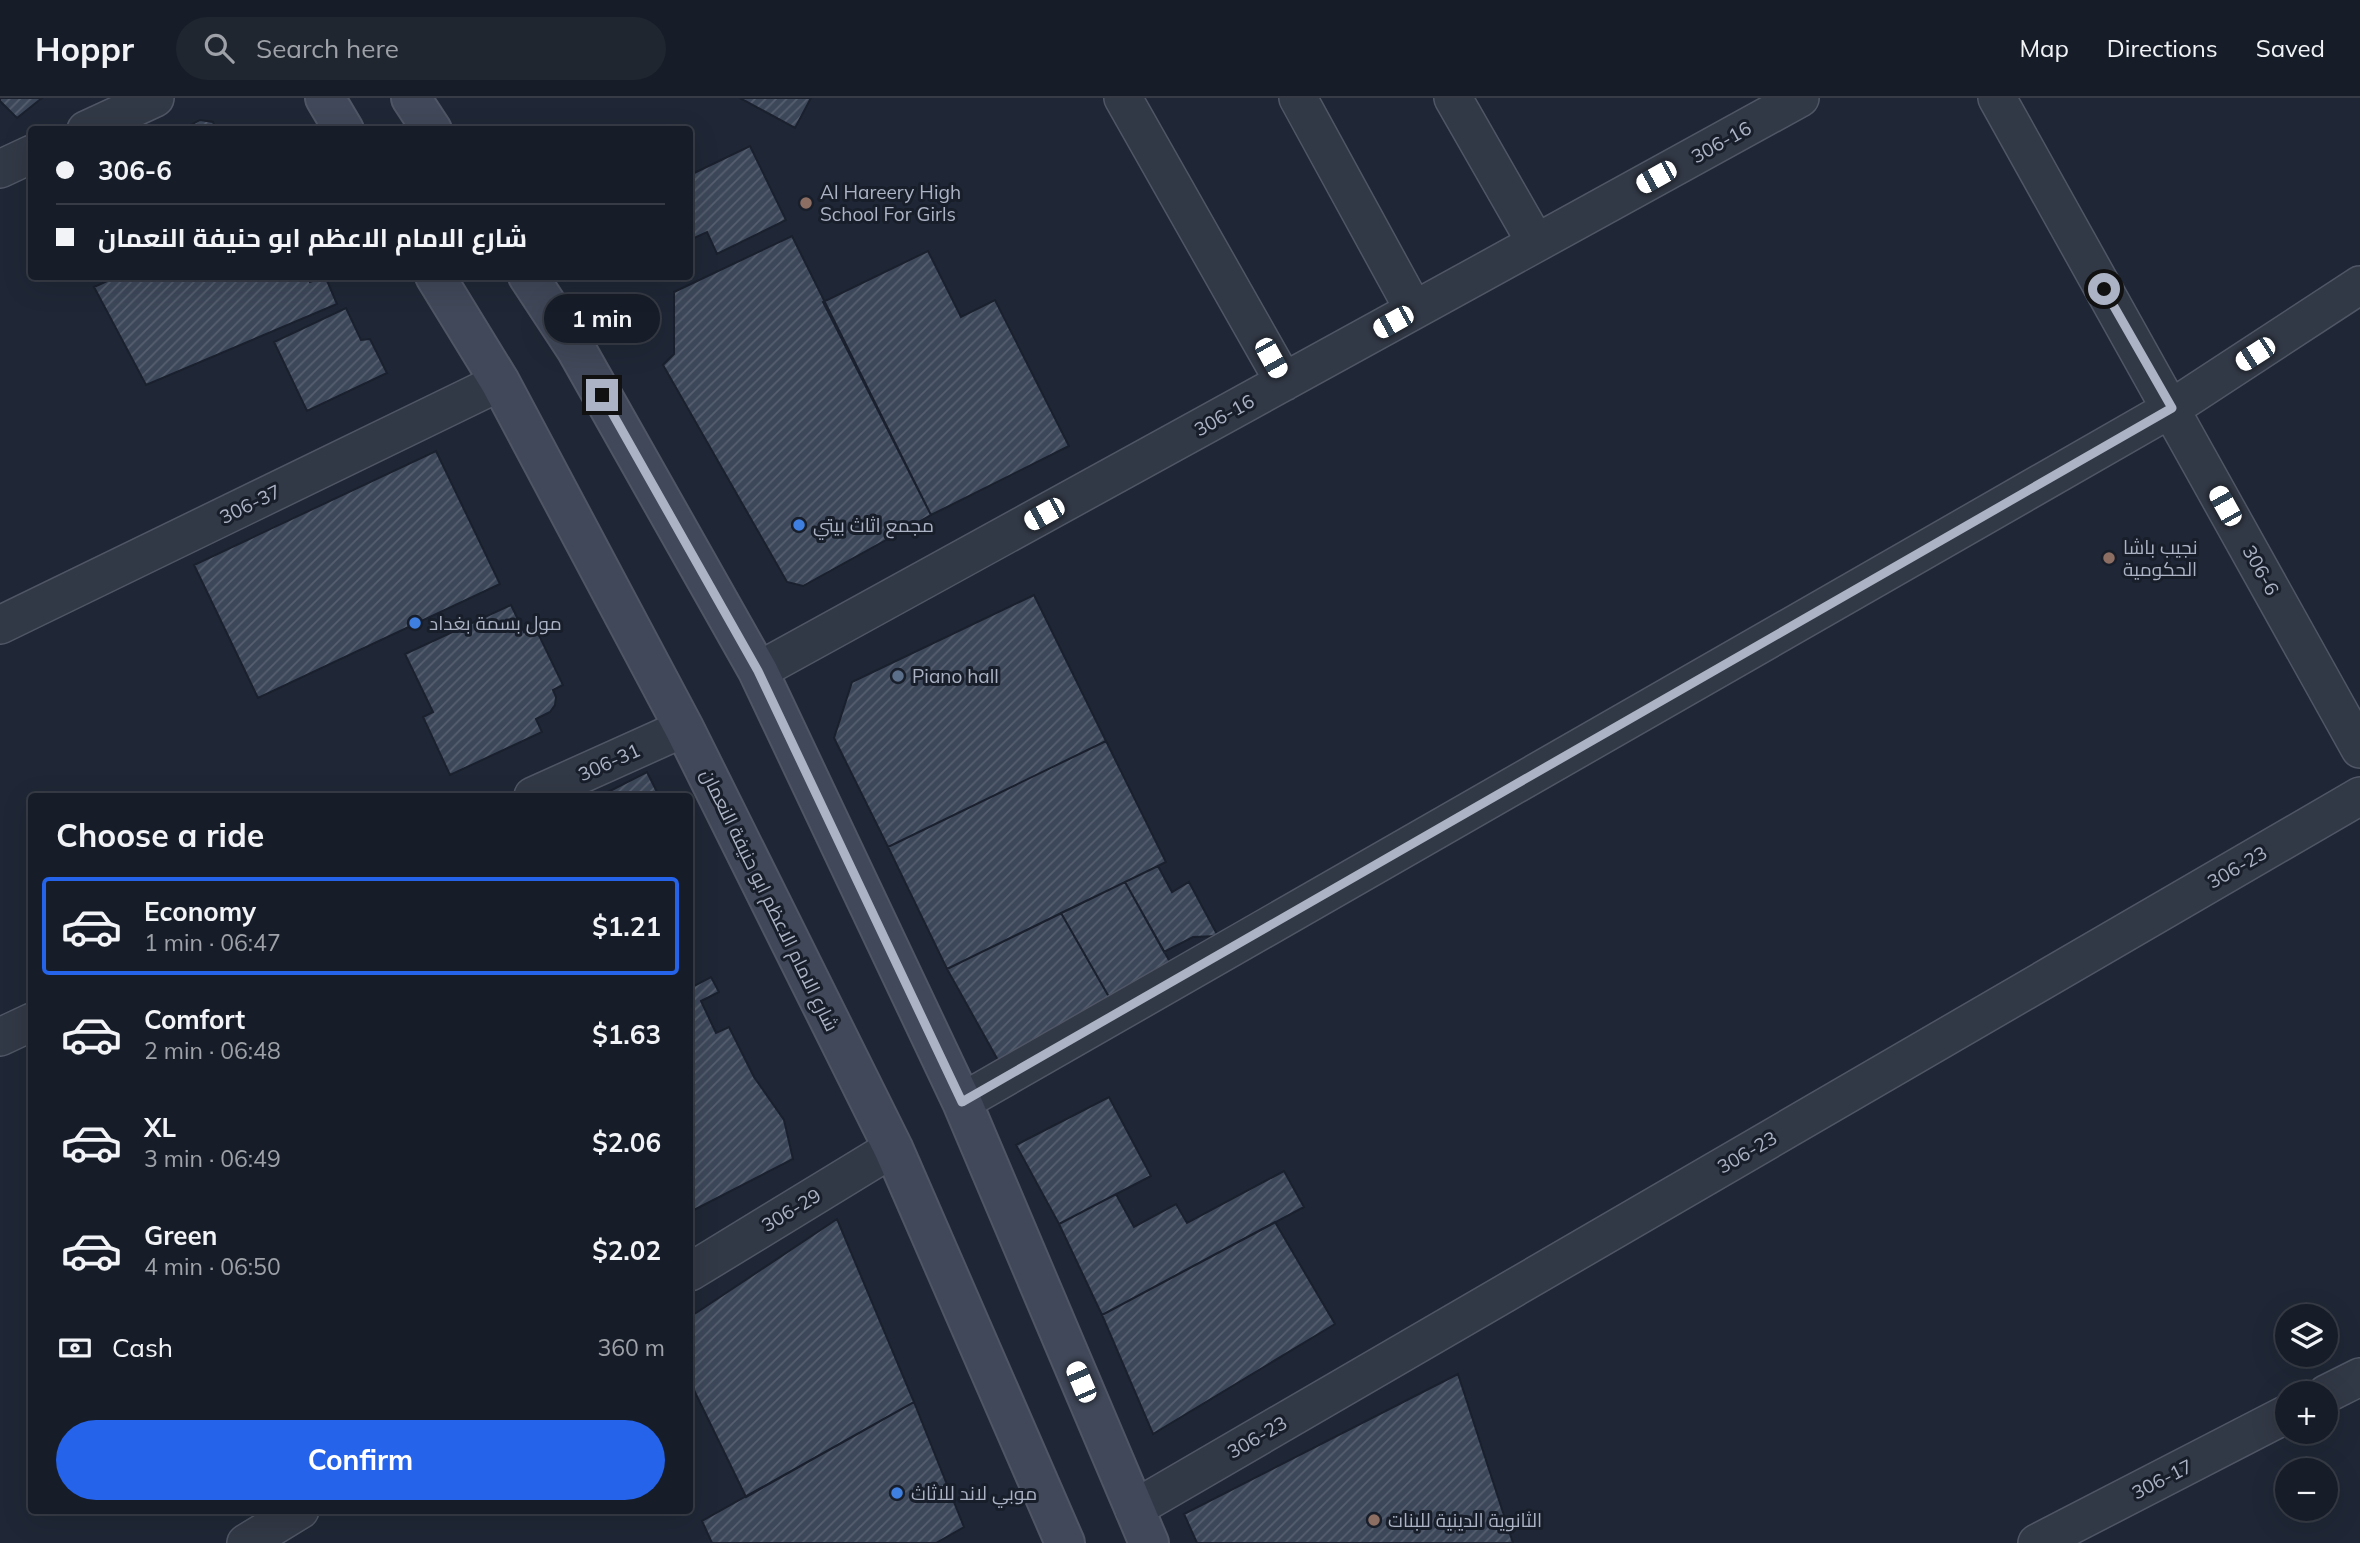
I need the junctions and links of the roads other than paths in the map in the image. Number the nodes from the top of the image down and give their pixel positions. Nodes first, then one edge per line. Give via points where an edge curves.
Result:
1 (155, 98) edge
2 (325, 98) edge
3 (411, 98) edge
4 (1123, 98) edge
5 (1297, 98) edge
6 (1453, 98) edge
7 (1800, 98) edge
8 (1997, 98) edge
9 (95, 126) edge
10 (342, 126) edge
11 (429, 126) edge
12 (28, 156) edge
13 (0, 169) edge
14 (1536, 243) junction
15 (437, 280) edge
16 (531, 280) edge
17 (2360, 285) edge
18 (1414, 310) junction
19 (500, 382) junction
20 (1284, 382) junction
21 (2172, 408) junction
22 (0, 625) edge
23 (758, 671) junction
24 (684, 728) junction
25 (2360, 749) edge
26 (540, 793) edge
27 (2360, 796) edge
28 (28, 1025) edge
29 (0, 1037) edge
30 (962, 1102) junction
31 (893, 1148) junction
32 (693, 1270) edge
33 (2360, 1377) edge
34 (2338, 1388) edge
35 (2275, 1420) edge
36 (1134, 1509) junction
37 (293, 1514) edge
38 (246, 1543) edge
39 (1064, 1543) edge
40 (1149, 1543) edge
41 (2037, 1543) edge

1 - 9 street
2 - 10 main road
3 - 11 main road
4 - 20 street
5 - 18 street
6 - 14 street
7 - 14 street, 306-16
8 - 21 street, 306-6
12 - 13 street
14 - 18 street, 306-16
15 - 19 main road, شارع الامام الاعظم ابو حنيفة النعمان
16 - 23 main road via 576,349
17 - 21 street
18 - 20 street, 306-16
19 - 22 street, 306-37
19 - 24 main road, شارع الامام الاعظم ابو حنيفة النعمان
20 - 23 street, 306-16
21 - 25 street, 306-6
21 - 30 street
23 - 30 main road
24 - 26 street, 306-31
24 - 31 main road, شارع الامام الاعظم ابو حنيفة النعمان
27 - 36 street, 306-23
28 - 29 street
30 - 36 main road
31 - 32 street, 306-29
31 - 39 main road, شارع الامام الاعظم ابو حنيفة النعمان
33 - 34 street
35 - 41 street, 306-17
36 - 40 main road
37 - 38 street

